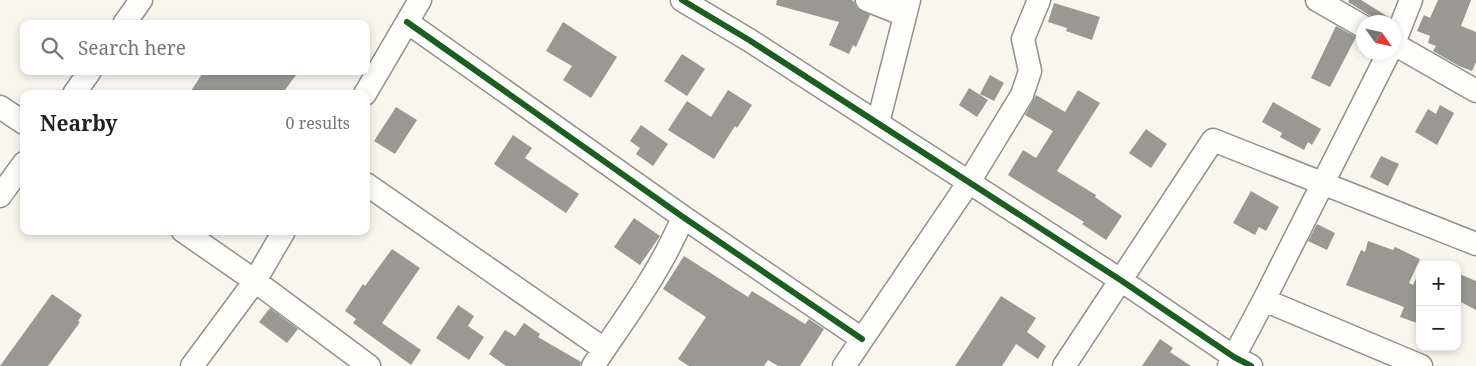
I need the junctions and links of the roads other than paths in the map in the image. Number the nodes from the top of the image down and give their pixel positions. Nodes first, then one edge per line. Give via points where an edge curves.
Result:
1 (141, 0) edge
2 (420, 0) edge
3 (682, 0) edge
4 (867, 0) edge
5 (1039, 0) edge
6 (1317, 0) edge
7 (1411, 0) edge
8 (907, 7) edge
9 (127, 20) edge
10 (407, 22) junction
11 (1356, 22) edge
12 (1401, 26) edge
13 (1401, 48) edge
14 (1385, 60) edge
15 (87, 75) edge
16 (77, 90) edge
17 (367, 90) edge
18 (1476, 91) edge
19 (0, 107) edge
20 (20, 120) edge
21 (878, 123) junction
22 (20, 168) edge
23 (969, 182) junction
24 (1322, 184) junction
25 (370, 187) edge
26 (0, 196) edge
27 (683, 217) junction
28 (189, 235) edge
29 (282, 235) edge
30 (1476, 244) edge
31 (255, 280) junction
32 (1122, 281) junction
33 (1264, 300) junction
34 (862, 339) junction
35 (598, 358) edge
36 (1238, 363) edge
37 (192, 366) edge
38 (369, 366) edge
39 (844, 366) edge
40 (1064, 366) edge
41 (1421, 366) edge

1 - 9 street
2 - 10 street
3 - 21 street
4 - 8 street
5 - 23 street via 1023,39 1030,71 1022,95
6 - 11 street
7 - 12 street
8 - 21 street
10 - 17 street
10 - 27 street
13 - 18 street
14 - 24 street
15 - 16 street
19 - 20 street
21 - 23 street
22 - 26 street
23 - 32 street
23 - 34 street
24 - 30 street
24 - 32 street via 1213,140
24 - 33 street
25 - 35 street
27 - 34 street
27 - 35 street via 662,261
28 - 31 street
29 - 31 street
31 - 37 street
31 - 38 street
32 - 36 street
32 - 40 street
33 - 36 street
33 - 41 street
34 - 39 street

